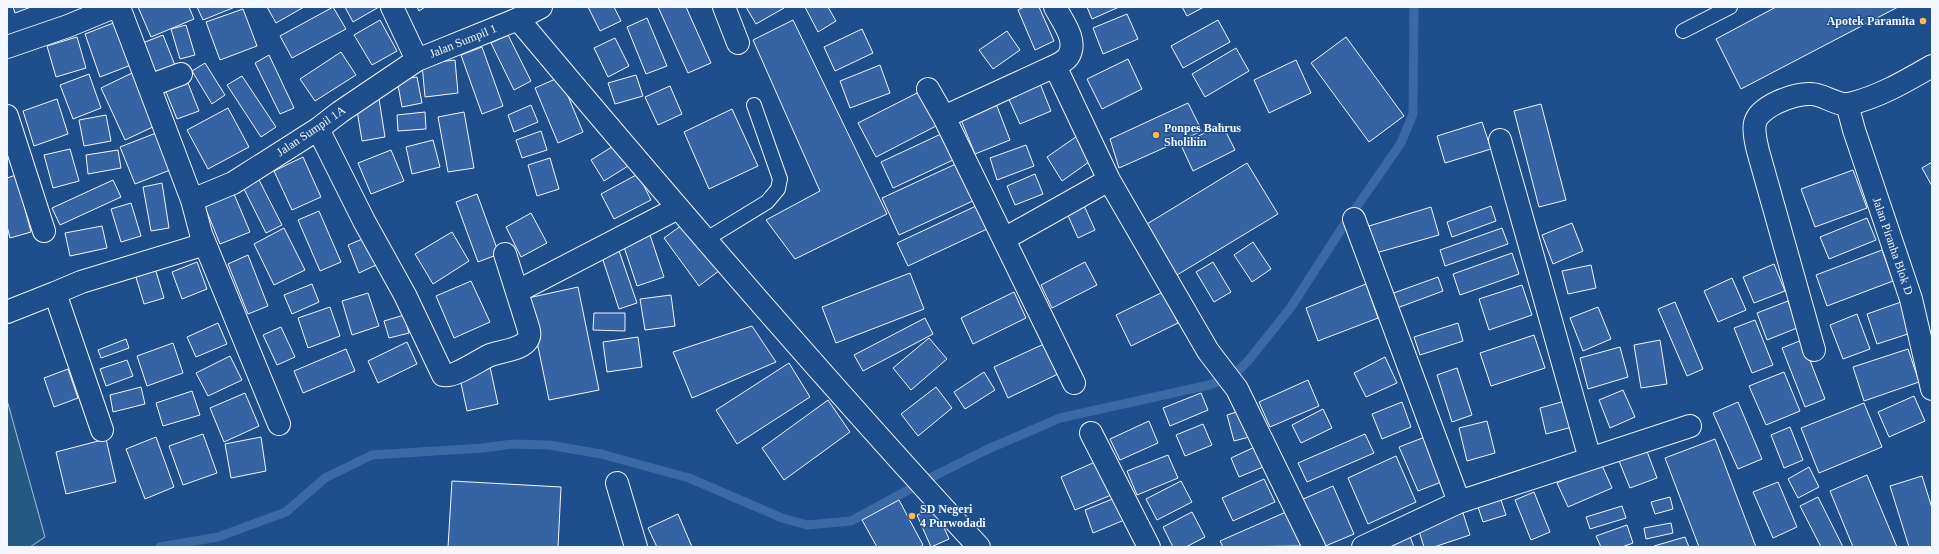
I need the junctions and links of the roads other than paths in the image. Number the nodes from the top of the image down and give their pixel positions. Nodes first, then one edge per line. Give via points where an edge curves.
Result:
1 (114, 7) edge
2 (119, 7) edge
3 (392, 7) edge
4 (541, 7) edge
5 (724, 7) edge
6 (1055, 7) edge
7 (1730, 7) edge
8 (518, 19) junction
9 (1683, 31) dead end
10 (738, 43) dead end
11 (7, 47) edge
12 (417, 60) junction
13 (1056, 66) junction
14 (1932, 66) edge
15 (181, 74) dead end
16 (149, 86) junction
17 (928, 90) dead end
18 (1847, 104) junction
19 (754, 105) dead end
20 (7, 116) edge
21 (944, 117) junction
22 (318, 129) junction
23 (1500, 140) dead end
24 (1109, 180) junction
25 (197, 198) junction
26 (678, 208) junction
27 (1354, 219) dead end
28 (44, 231) dead end
29 (1004, 238) junction
30 (705, 240) junction
31 (205, 244) junction
32 (505, 254) dead end
33 (518, 291) junction
34 (55, 293) junction
35 (7, 312) edge
36 (1814, 350) dead end
37 (1074, 384) dead end
38 (1932, 389) edge
39 (279, 424) dead end
40 (1690, 426) dead end
41 (102, 430) dead end
42 (1091, 433) dead end
43 (1590, 459) junction
44 (617, 482) dead end
45 (1459, 502) junction
46 (636, 547) edge
47 (979, 547) edge
48 (1149, 547) edge
49 (1314, 547) edge
50 (1363, 547) edge

1 - 11 street
2 - 16 street
3 - 12 street, Jalan Sumpil 1
4 - 8 street, Jalan Sumpil 1
5 - 10 street
6 - 13 street via 1072,40 1068,58
7 - 9 lane
8 - 12 street, Jalan Sumpil 1
8 - 26 street
12 - 22 street, Jalan Sumpil 1A
13 - 21 street
13 - 24 street
14 - 18 street via 1870,98
15 - 16 street
16 - 25 street
17 - 21 street
18 - 36 street via 1812,94 1795,95 1767,108 1757,117 1754,125 1758,150
18 - 38 street, Jalan Piranha Blok D via 1911,299
19 - 30 lane via 780,179 778,189 768,202
20 - 28 street
21 - 29 street
22 - 25 street, Jalan Sumpil 1A via 233,183
22 - 33 street via 364,222 405,295 443,375 451,376 493,354 527,341 530,333
23 - 43 street
24 - 29 street
24 - 49 street via 1208,351 1237,389
25 - 31 street
26 - 30 street
26 - 33 street
27 - 45 street
29 - 37 street
30 - 47 street
31 - 34 street via 81,282
31 - 39 street
32 - 33 street
34 - 35 street
34 - 41 street
40 - 43 street
42 - 48 street
43 - 45 street
44 - 46 street
45 - 50 street

